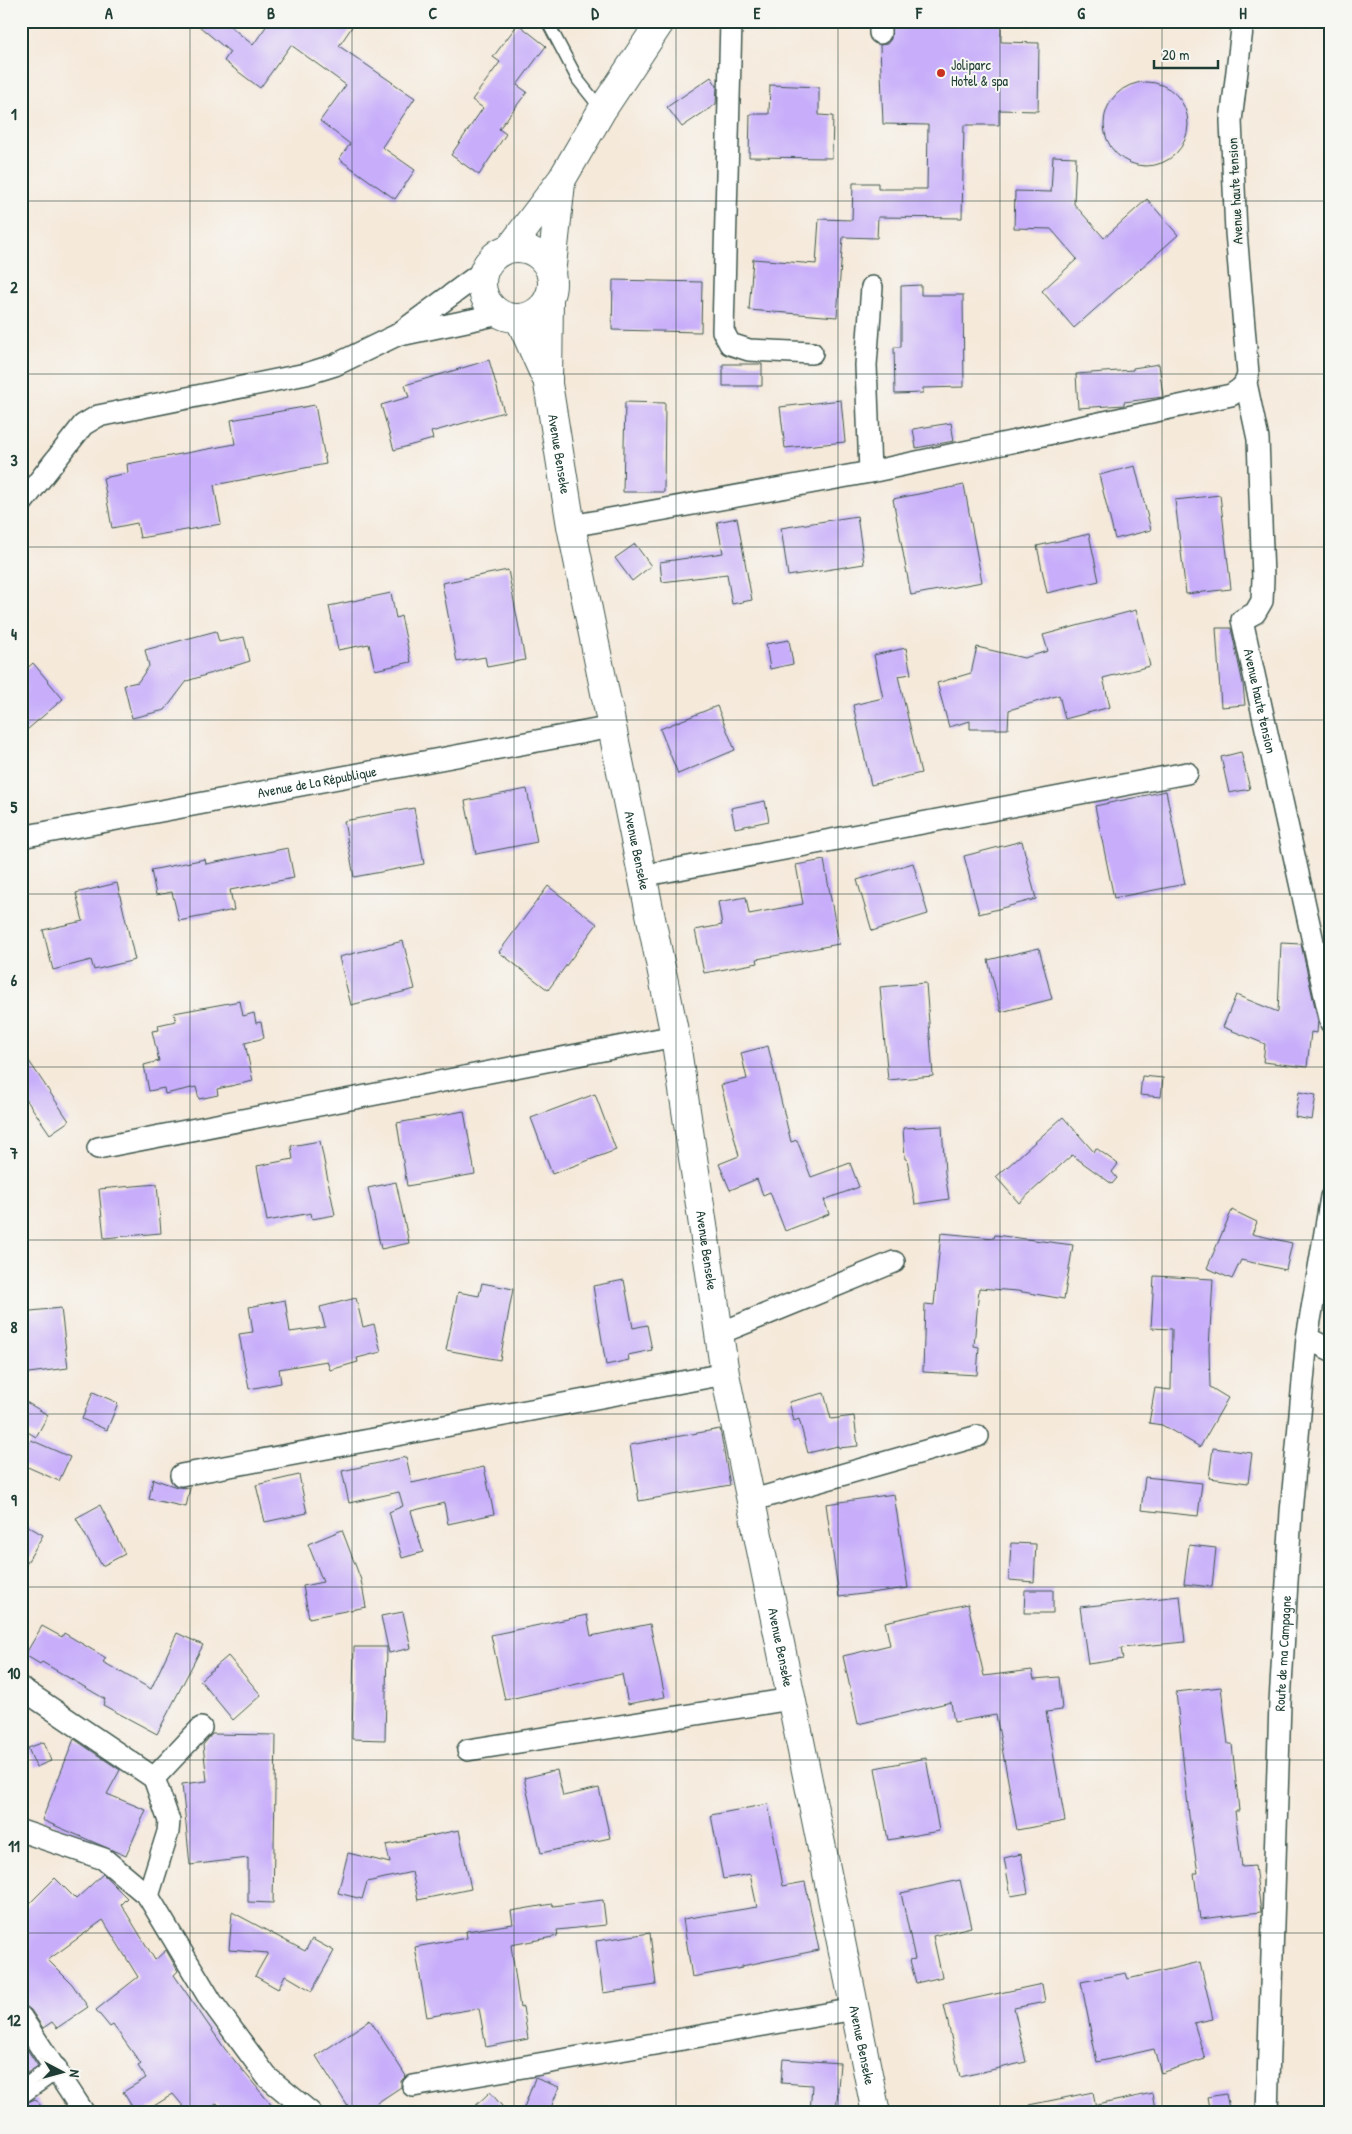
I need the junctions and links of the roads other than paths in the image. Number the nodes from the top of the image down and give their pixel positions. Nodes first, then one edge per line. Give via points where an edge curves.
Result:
1 (547, 21) edge
2 (661, 21) edge
3 (730, 21) edge
4 (1243, 21) edge
5 (602, 110) junction
6 (562, 179) junction
7 (510, 248) junction
8 (485, 270) junction
9 (550, 286) junction
10 (872, 287) dead end
11 (510, 316) junction
12 (397, 335) junction
13 (812, 353) dead end
14 (1246, 383) junction
15 (548, 384) junction
16 (870, 472) junction
17 (21, 504) edge
18 (571, 526) junction
19 (612, 727) junction
20 (1187, 773) dead end
21 (21, 837) edge
22 (640, 876) junction
23 (1331, 1023) edge
24 (675, 1036) junction
25 (98, 1148) dead end
26 (1331, 1197) edge
27 (894, 1262) dead end
28 (718, 1334) junction
29 (1307, 1338) junction
30 (1331, 1350) edge
31 (725, 1374) junction
32 (978, 1436) dead end
33 (181, 1475) dead end
34 (750, 1501) junction
35 (21, 1688) edge
36 (791, 1699) junction
37 (201, 1728) dead end
38 (468, 1750) dead end
39 (154, 1778) junction
40 (21, 1831) edge
41 (148, 1896) junction
42 (855, 2009) junction
43 (21, 2018) edge
44 (56, 2068) junction
45 (413, 2086) dead end
46 (21, 2093) edge
47 (84, 2113) edge
48 (311, 2113) edge
49 (876, 2113) edge
50 (1267, 2113) edge

1 - 5 lane via 578,80
2 - 5 street
3 - 13 street via 722,331 730,344 749,350
4 - 14 street, Avenue haute tension via 1231,121 1236,232 1248,361
5 - 6 street
6 - 7 street
6 - 9 street
7 - 8 street via 495,256
7 - 9 street via 531,251 540,256
8 - 11 street via 482,287 488,303
8 - 12 street
9 - 11 street via 537,312
9 - 15 street
10 - 16 street via 866,365
11 - 12 street
11 - 15 street
12 - 17 street via 335,365 306,374 98,416 83,425
14 - 16 street via 1231,395
14 - 23 street, Avenue haute tension via 1259,452 1263,578 1262,601 1255,613 1242,620
15 - 18 street, Avenue Benseke
16 - 18 street
18 - 19 street, Avenue Benseke
19 - 21 street, Avenue de La République
19 - 22 street, Avenue Benseke
20 - 22 street
22 - 24 street, Avenue Benseke
24 - 25 street
24 - 28 street, Avenue Benseke
26 - 29 street, Route de ma Campagne
27 - 28 street
28 - 31 street, Avenue Benseke
29 - 30 street
29 - 50 street, Route de ma Campagne via 1291,1512 1280,1703
31 - 33 street
31 - 34 street, Avenue Benseke
32 - 34 street
34 - 36 street, Avenue Benseke
35 - 39 street
36 - 38 street
36 - 42 street, Avenue Benseke
37 - 39 street
39 - 41 street via 170,1821
40 - 41 street via 104,1859
41 - 48 street via 211,2002 267,2077
42 - 45 street
42 - 49 street, Avenue Benseke
43 - 44 street
44 - 46 street
44 - 47 street

